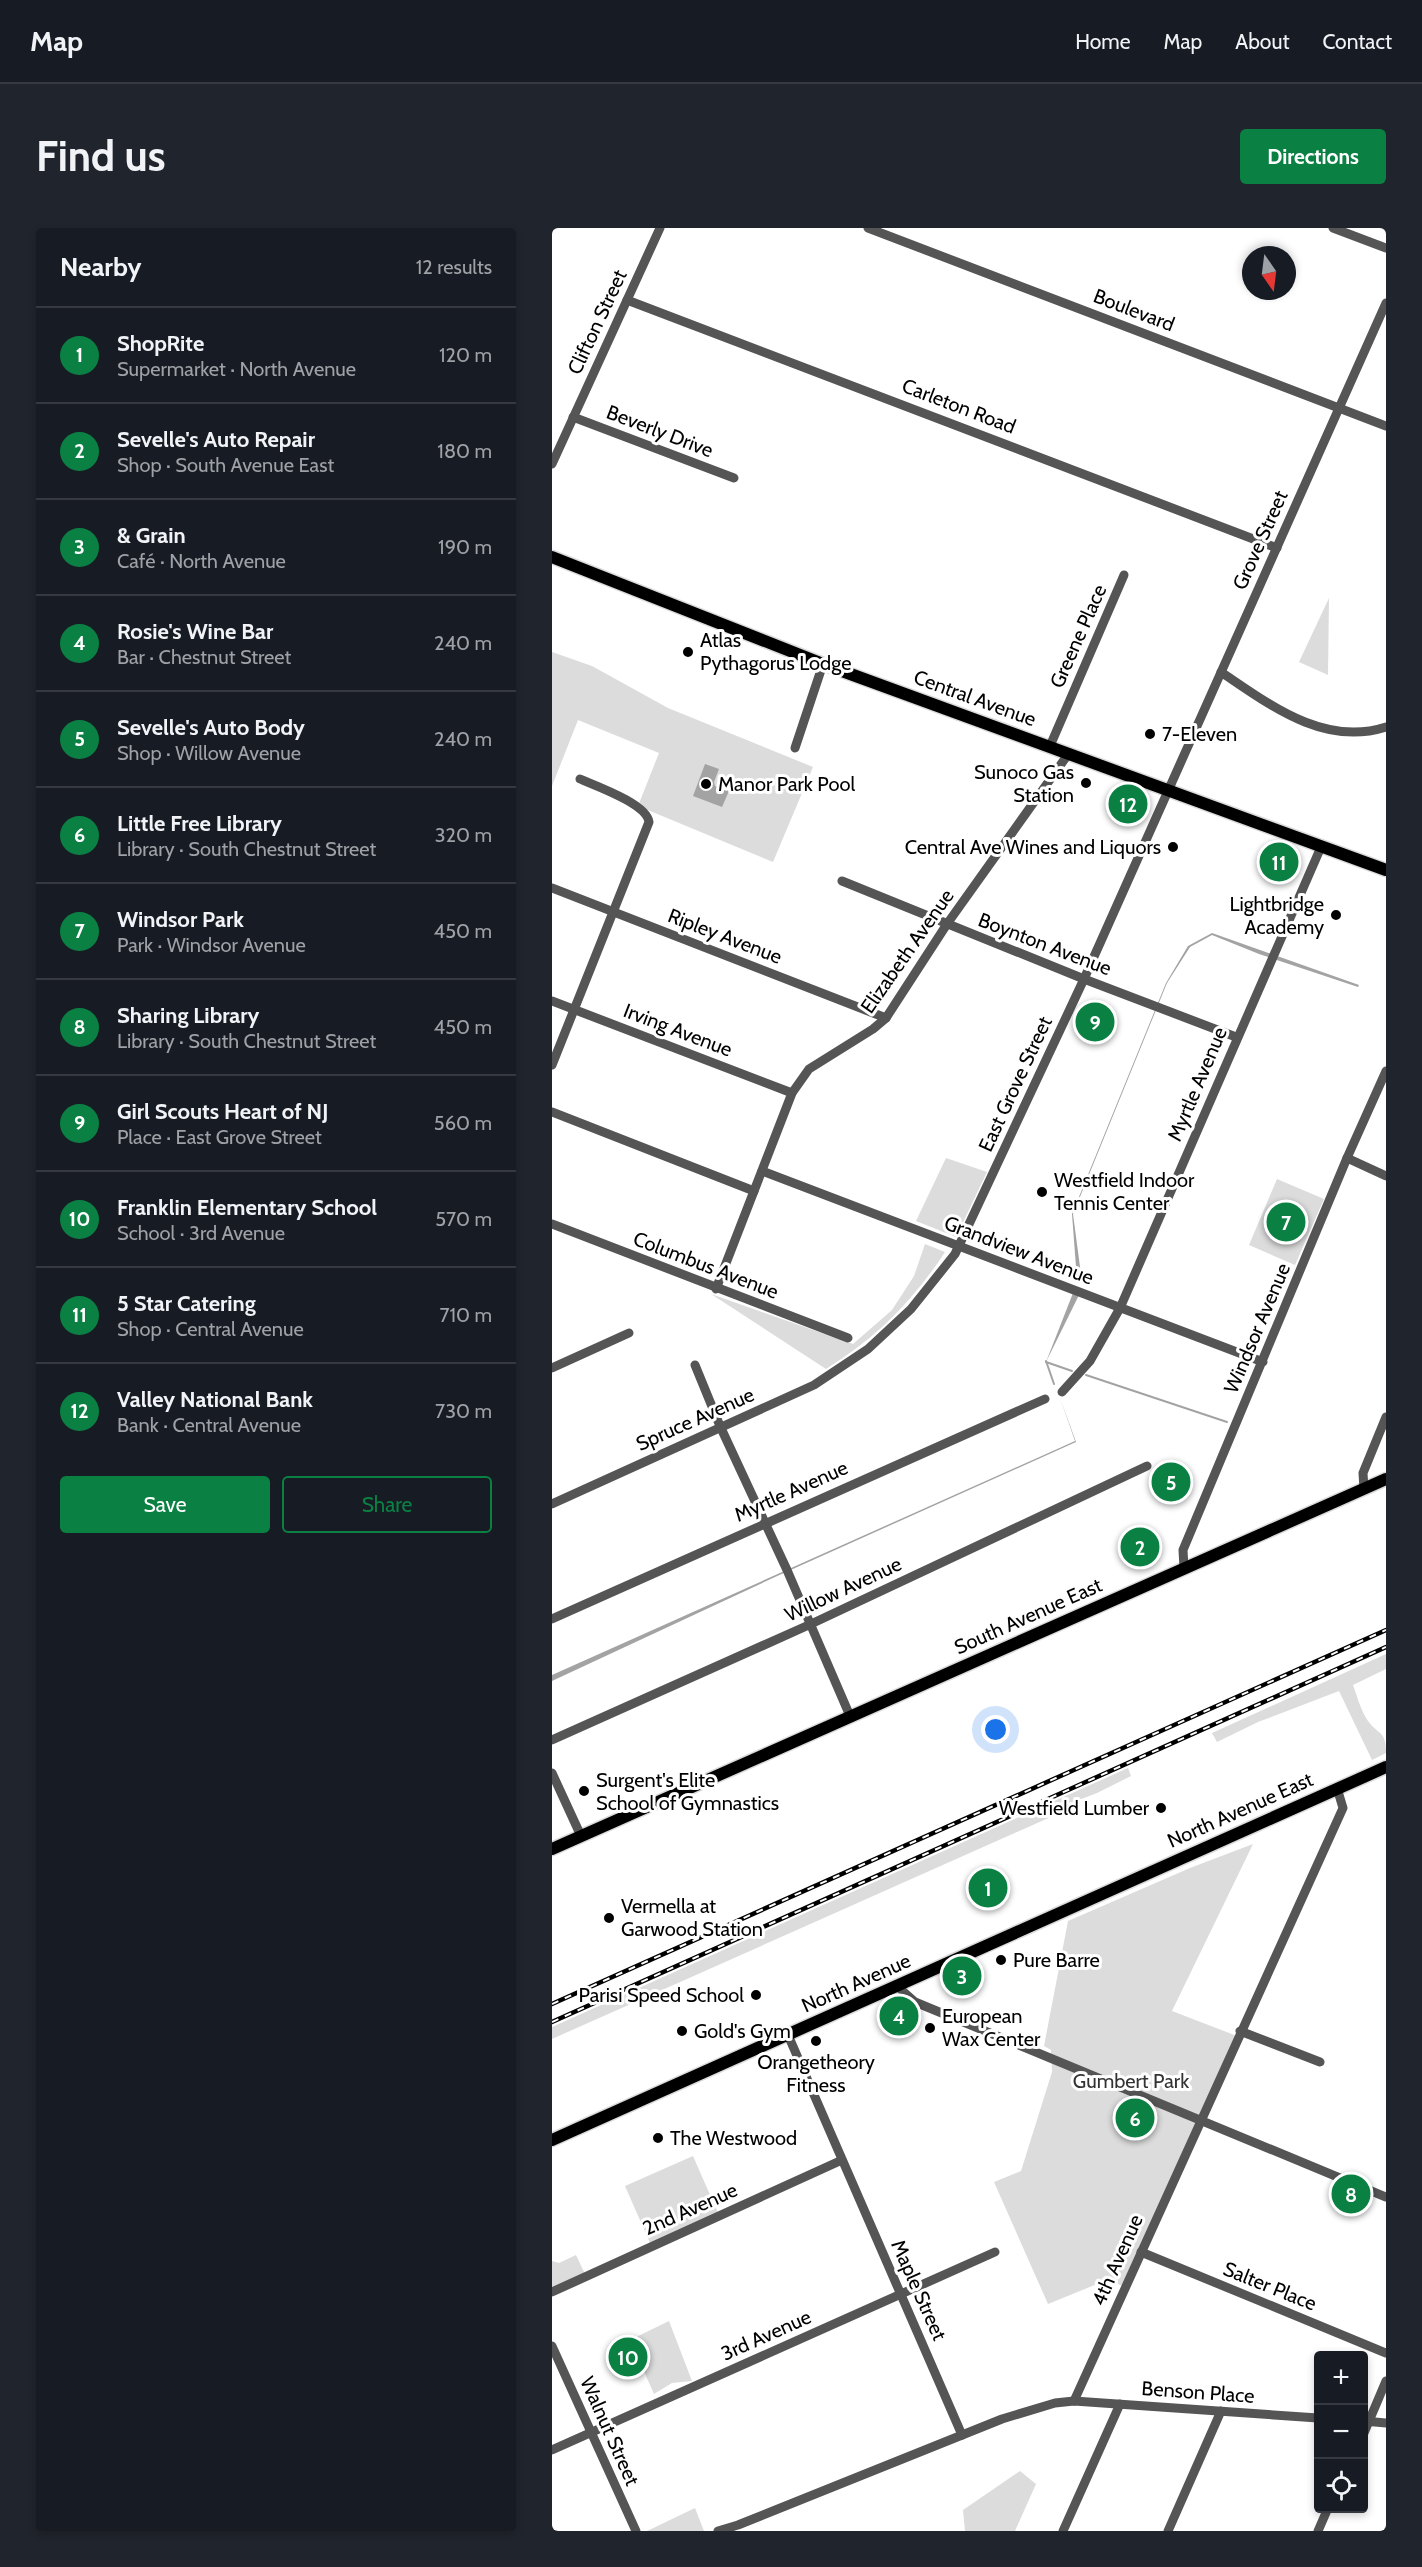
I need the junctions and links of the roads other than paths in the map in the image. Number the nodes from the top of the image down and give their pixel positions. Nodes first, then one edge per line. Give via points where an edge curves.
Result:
1 (660, 228) edge
2 (868, 228) edge
3 (1333, 228) edge
4 (1386, 248) edge
5 (627, 300) junction
6 (1386, 303) edge
7 (1339, 408) junction
8 (573, 417) junction
9 (1386, 426) edge
10 (552, 464) edge
11 (734, 478) dead end
12 (1276, 548) junction
13 (552, 557) edge
14 (1124, 574) dead end
15 (823, 664) junction
16 (1221, 672) junction
17 (1386, 727) edge
18 (1050, 746) junction
19 (795, 747) dead end
20 (1069, 753) junction
21 (580, 779) dead end
22 (1168, 791) junction
23 (1321, 846) junction
24 (1386, 870) edge
25 (842, 881) dead end
26 (552, 888) edge
27 (612, 911) junction
28 (947, 924) junction
29 (1084, 979) junction
30 (552, 1000) edge
31 (574, 1009) junction
32 (886, 1018) junction
33 (1236, 1038) junction
34 (552, 1065) edge
35 (1386, 1071) edge
36 (792, 1093) junction
37 (552, 1112) edge
38 (1347, 1158) junction
39 (762, 1171) junction
40 (1386, 1176) edge
41 (754, 1191) junction
42 (552, 1224) edge
43 (960, 1246) junction
44 (716, 1289) junction
45 (1120, 1308) junction
46 (628, 1334) dead end
47 (848, 1338) dead end
48 (849, 1360) joint
49 (1263, 1362) junction
50 (695, 1365) dead end
51 (552, 1368) edge
52 (1062, 1392) dead end
53 (1045, 1399) dead end
54 (1386, 1417) edge
55 (720, 1426) junction
56 (1148, 1466) dead end
57 (1386, 1479) edge
58 (1364, 1489) junction
59 (552, 1504) edge
60 (766, 1522) junction
61 (1184, 1568) junction
62 (552, 1619) edge
63 (811, 1624) junction
64 (850, 1716) junction
65 (552, 1740) edge
66 (1386, 1767) edge
67 (552, 1773) edge
68 (1337, 1788) junction
69 (581, 1836) junction
70 (552, 1849) edge
71 (1110, 1890) joint
72 (897, 1986) junction
73 (1240, 2031) junction
74 (788, 2035) junction
75 (1320, 2062) dead end
76 (1200, 2120) junction
77 (552, 2140) edge
78 (842, 2160) junction
79 (1386, 2197) edge
80 (994, 2252) dead end
81 (1141, 2252) junction
82 (552, 2292) edge
83 (901, 2294) junction
84 (552, 2346) edge
85 (1386, 2353) edge
86 (1386, 2381) edge
87 (1074, 2401) junction
88 (1120, 2404) junction
89 (1221, 2411) junction
90 (1368, 2417) edge
91 (1314, 2418) edge
92 (1368, 2421) edge
93 (1386, 2423) edge
94 (591, 2432) junction
95 (962, 2435) junction
96 (552, 2450) edge
97 (1326, 2513) edge
98 (636, 2531) edge
99 (718, 2531) edge
100 (1063, 2531) edge
101 (1168, 2531) edge
102 (1318, 2531) edge

1 - 5 street, Clifton Street
2 - 7 street, Boulevard
3 - 4 street
5 - 8 street, Clifton Street
5 - 12 street, Carleton Road
6 - 7 street, Grove Street
7 - 9 street, Boulevard
7 - 12 street, Grove Street
8 - 10 street, Clifton Street
8 - 11 street, Beverly Drive
12 - 16 street, Grove Street
13 - 15 main road, Central Avenue
14 - 18 street, Greene Place
15 - 18 main road, Central Avenue
15 - 19 street
16 - 17 street via 1280,712 1311,725 1356,733
16 - 22 street, Grove Street
18 - 20 main road, Central Avenue
20 - 22 main road, Central Avenue
20 - 28 street, Elizabeth Avenue
21 - 27 street via 640,808 648,817 648,828
22 - 23 main road, Central Avenue
22 - 29 street, East Grove Street
23 - 24 main road, Central Avenue
23 - 33 street, Myrtle Avenue
25 - 28 street, Boynton Avenue
26 - 27 street, Ripley Avenue
27 - 31 street
27 - 32 street, Ripley Avenue
28 - 29 street, Boynton Avenue
28 - 32 street, Elizabeth Avenue
29 - 33 street, Boynton Avenue
29 - 43 street, East Grove Street
30 - 31 street, Irving Avenue
31 - 34 street
31 - 36 street, Irving Avenue
32 - 36 street, Elizabeth Avenue via 809,1069
33 - 45 street, Myrtle Avenue
35 - 38 street, Windsor Avenue
36 - 39 street, Elizabeth Avenue
37 - 41 street
38 - 40 street
38 - 49 street, Windsor Avenue
39 - 41 street, Elizabeth Avenue
39 - 43 street, Grandview Avenue
41 - 44 street, Elizabeth Avenue
42 - 44 street, Columbus Avenue
43 - 45 street, Grandview Avenue
43 - 48 street, East Grove Street via 911,1309 868,1349
44 - 47 street, Columbus Avenue
45 - 49 street, Grandview Avenue
45 - 52 street, Myrtle Avenue via 1090,1361
46 - 51 street
48 - 55 street, Spruce Avenue via 814,1385
49 - 61 street, Windsor Avenue via 1183,1550
50 - 55 street
53 - 60 street, Myrtle Avenue
54 - 58 street via 1363,1473
55 - 59 street, Spruce Avenue
55 - 60 street
56 - 63 street, Willow Avenue
57 - 58 main road, South Avenue East
58 - 61 main road, South Avenue East
60 - 62 street, Myrtle Avenue
60 - 63 street
61 - 64 main road, South Avenue East
63 - 64 street
63 - 65 street, Willow Avenue
64 - 69 main road, South Avenue East
66 - 68 main road, North Avenue East
67 - 69 street
68 - 71 main road, North Avenue East
68 - 73 street, 4th Avenue via 1343,1808
69 - 70 main road, South Avenue East
71 - 72 main road, North Avenue
72 - 74 main road, North Avenue
72 - 76 street via 915,2002
73 - 75 street
73 - 76 street, 4th Avenue
74 - 77 main road, North Avenue
74 - 78 street, Maple Street
76 - 79 street
76 - 81 street, 4th Avenue
78 - 82 street, 2nd Avenue
78 - 83 street, Maple Street
80 - 83 street, 3rd Avenue
81 - 85 street, Salter Place
81 - 87 street, 4th Avenue
83 - 94 street, 3rd Avenue
83 - 95 street, Maple Street
84 - 94 street, Walnut Street
86 - 90 street
87 - 88 street, Benson Place
87 - 95 street via 1002,2419
88 - 89 street, Benson Place
88 - 100 street
89 - 91 street, Benson Place
89 - 101 street
92 - 93 street
94 - 96 street, 3rd Avenue
94 - 98 street, Walnut Street
95 - 99 street
97 - 102 street

